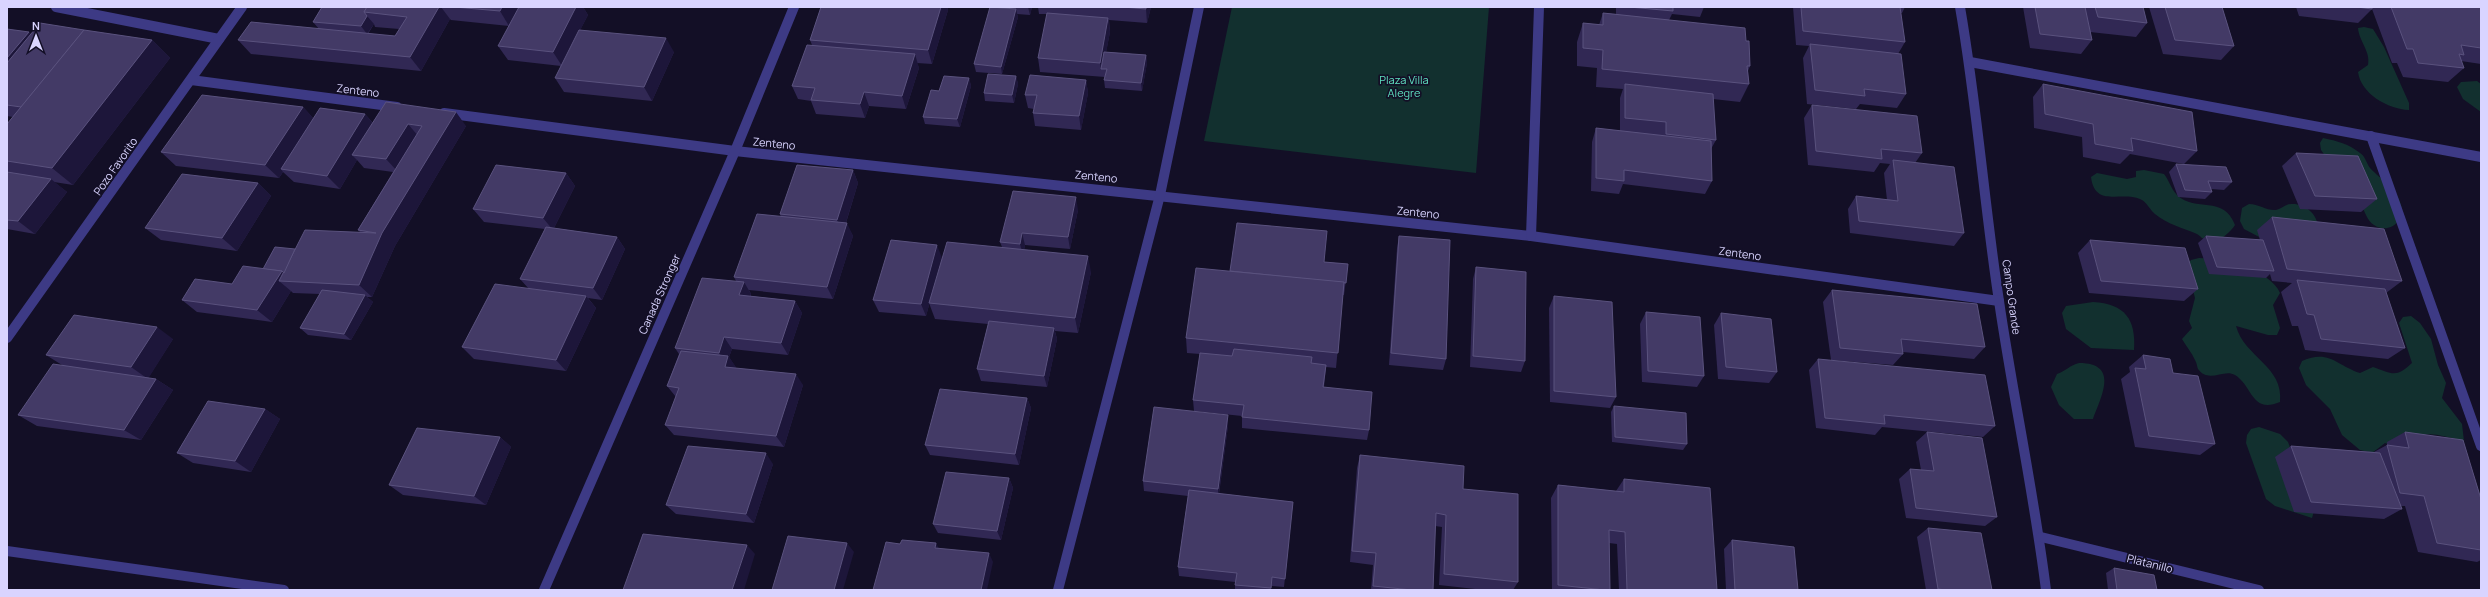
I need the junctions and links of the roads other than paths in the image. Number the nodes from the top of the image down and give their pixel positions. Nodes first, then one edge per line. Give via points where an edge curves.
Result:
1 (56, 7) edge
2 (242, 7) edge
3 (794, 7) edge
4 (1199, 7) edge
5 (1539, 7) edge
6 (1960, 7) edge
7 (219, 39) junction
8 (1970, 62) junction
9 (190, 80) junction
10 (403, 108) edge
11 (435, 112) edge
12 (2371, 136) junction
13 (735, 151) junction
14 (2481, 157) edge
15 (1160, 195) junction
16 (1531, 236) junction
17 (1999, 301) junction
18 (7, 338) edge
19 (2481, 446) edge
20 (2041, 537) junction
21 (7, 551) edge
22 (284, 590) edge
23 (544, 590) edge
24 (1058, 590) edge
25 (2046, 590) edge
26 (2259, 590) edge

1 - 7 street
2 - 7 street, Pozo Favorito
3 - 13 street, Canada Stronger
4 - 15 street
5 - 16 street
6 - 8 street, Campo Grande
7 - 9 street, Pozo Favorito
8 - 12 street
8 - 17 street, Campo Grande
9 - 10 street, Zenteno
9 - 18 street, Pozo Favorito
11 - 13 street, Zenteno
12 - 14 street
12 - 19 street
13 - 15 street, Zenteno
13 - 23 street, Canada Stronger
15 - 16 street, Zenteno
15 - 24 street
16 - 17 street, Zenteno
17 - 20 street, Campo Grande
20 - 25 street, Campo Grande
20 - 26 street, Platanillo
21 - 22 street

